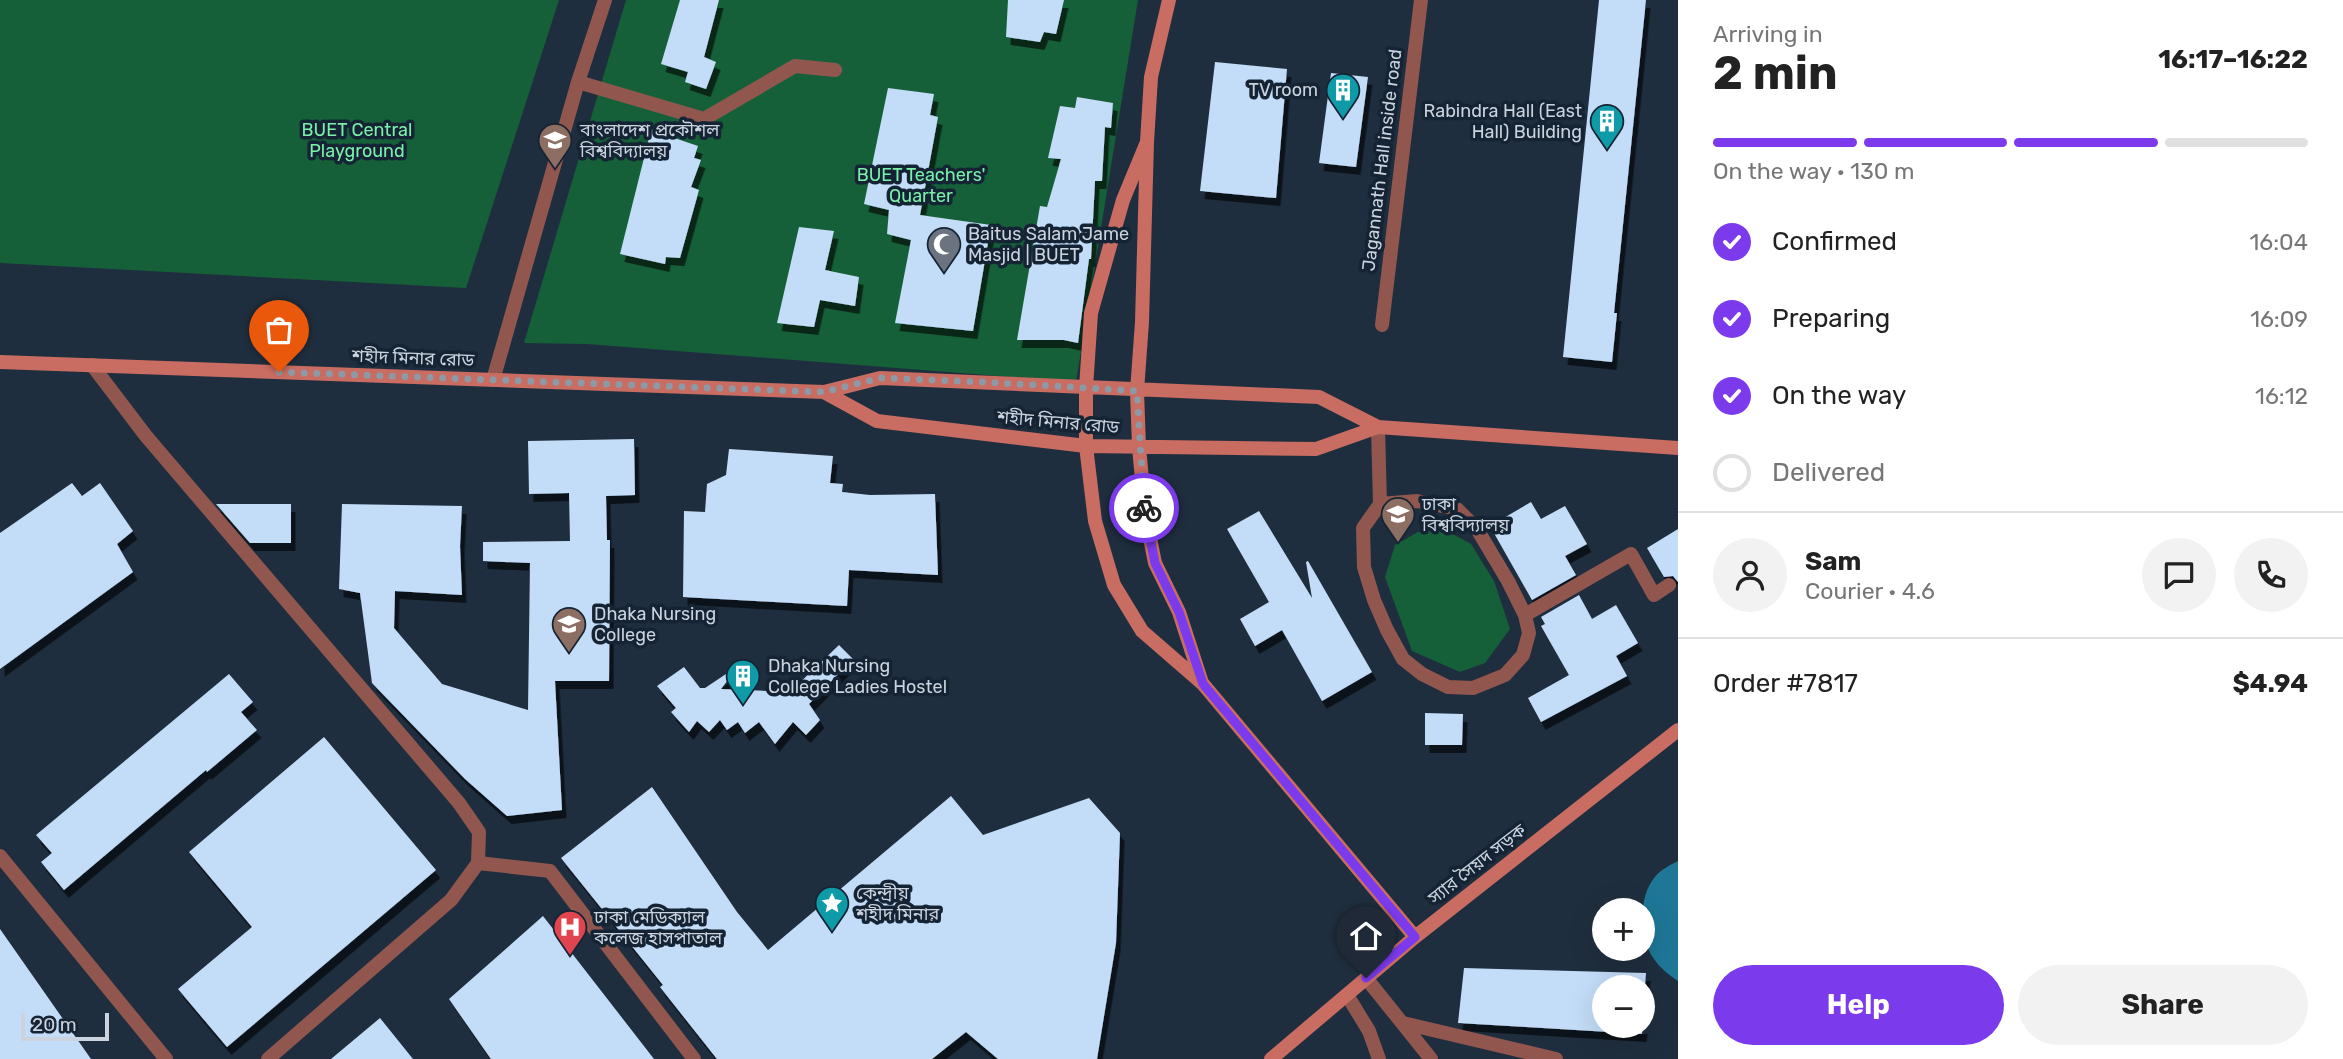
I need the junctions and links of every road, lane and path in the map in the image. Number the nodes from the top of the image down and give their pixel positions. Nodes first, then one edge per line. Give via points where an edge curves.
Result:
1 (605, 0) edge
2 (1169, 0) edge
3 (1421, 0) edge
4 (835, 70) dead end
5 (578, 82) junction
6 (1147, 142) junction
7 (1382, 325) dead end
8 (0, 362) edge
9 (92, 365) junction
10 (493, 380) junction
11 (1086, 388) junction
12 (1137, 391) junction
13 (824, 392) junction
14 (1378, 427) junction
15 (1086, 446) junction
16 (1139, 447) junction
17 (1678, 448) edge
18 (1380, 504) junction
19 (1670, 585) dead end
20 (1525, 615) junction
21 (1203, 684) junction
22 (1678, 730) edge
23 (0, 856) edge
24 (478, 863) junction
25 (1415, 937) junction
26 (1366, 978) junction
27 (1347, 995) junction
28 (1403, 1023) junction
29 (166, 1059) edge
30 (268, 1059) edge
31 (694, 1059) edge
32 (1271, 1059) edge
33 (1379, 1059) edge
34 (1431, 1059) edge
35 (1556, 1059) edge

1 - 5 lane
2 - 6 main road via 1152,77
3 - 7 lane, Jagannath Hall inside road
4 - 5 lane via 795,66 704,119
5 - 10 lane
6 - 11 main road via 1123,200 1091,313
6 - 12 main road
8 - 9 main road, শহীদ মিনার রোড
9 - 10 main road, শহীদ মিনার রোড
9 - 24 lane via 146,436 459,803 479,832
10 - 13 main road, শহীদ মিনার রোড
11 - 12 main road, শহীদ মিনার রোড
11 - 13 main road, শহীদ মিনার রোড via 880,378
11 - 15 main road
12 - 14 main road, শহীদ মিনার রোড via 1319,397
12 - 16 main road
13 - 15 main road, শহীদ মিনার রোড via 877,421
14 - 16 main road, শহীদ মিনার রোড via 1317,449
14 - 17 main road, শহীদ মিনার রোড
14 - 18 lane
15 - 16 main road, শহীদ মিনার রোড
15 - 21 main road via 1096,521 1114,585 1142,631
16 - 21 main road via 1155,563 1179,612
18 - 20 lane via 1418,501 1457,509 1477,528
18 - 20 lane via 1363,527 1364,567 1374,600 1403,659 1422,674 1448,687 1473,688 1505,675 1523,655 1530,633
19 - 20 lane via 1654,595 1631,554
21 - 25 main road
22 - 25 main road, স্যার সৈয়দ সড়ক
23 - 29 lane
24 - 30 lane via 451,901
24 - 31 lane via 550,872
25 - 26 main road, স্যার সৈয়দ সড়ক
26 - 27 main road, স্যার সৈয়দ সড়ক
26 - 28 lane
27 - 32 main road, স্যার সৈয়দ সড়ক
27 - 33 lane via 1369,1031
28 - 34 lane
28 - 35 lane

